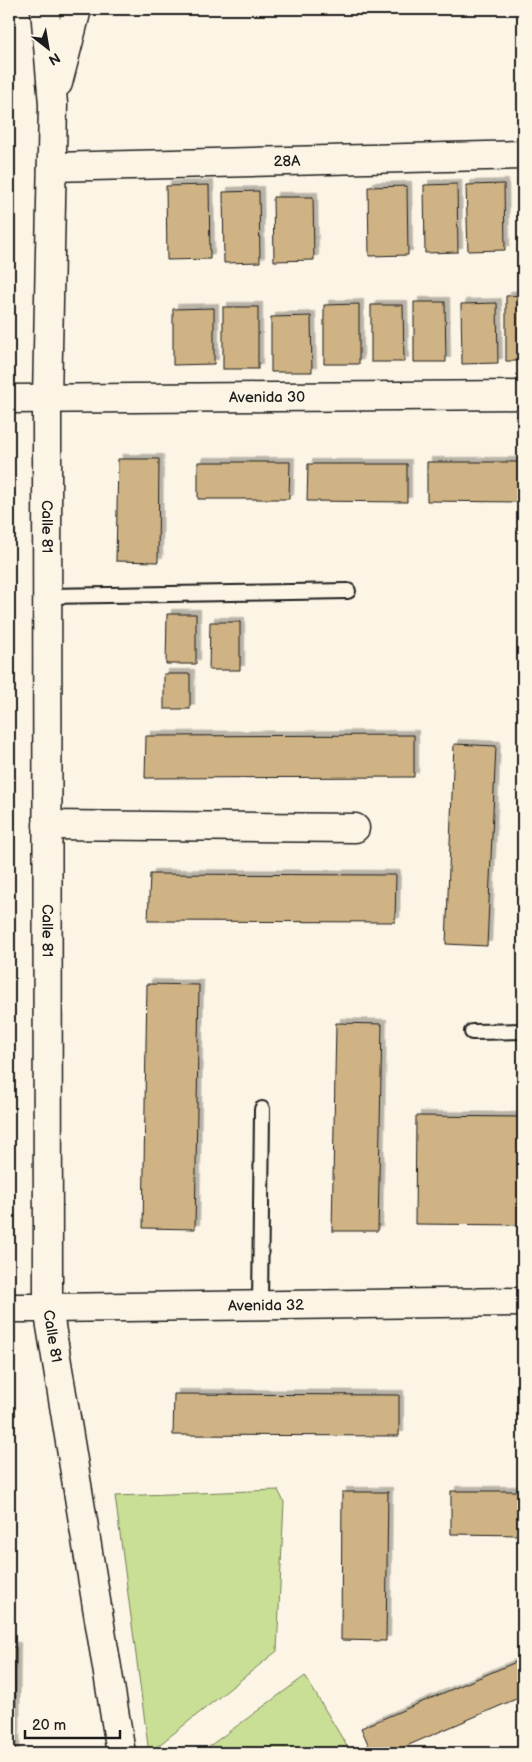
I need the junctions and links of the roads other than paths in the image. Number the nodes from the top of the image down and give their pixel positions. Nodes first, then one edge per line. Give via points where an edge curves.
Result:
1 (45, 9) edge
2 (77, 9) edge
3 (53, 104) junction
4 (523, 155) edge
5 (52, 167) junction
6 (523, 395) edge
7 (9, 399) edge
8 (46, 399) junction
9 (348, 591) dead end
10 (47, 596) junction
11 (47, 825) junction
12 (355, 828) dead end
13 (523, 1031) edge
14 (472, 1032) dead end
15 (262, 1109) dead end
16 (523, 1302) edge
17 (260, 1306) junction
18 (9, 1308) edge
19 (48, 1308) junction
20 (121, 1753) edge

1 - 3 main road
2 - 3 main road
3 - 5 main road, Calle 81
4 - 5 main road, 28A
5 - 8 main road, Calle 81
6 - 8 main road, Avenida 30
7 - 8 main road, Avenida 30
8 - 10 main road, Calle 81
9 - 10 lane
10 - 11 main road, Calle 81
11 - 12 main road
11 - 19 main road, Calle 81
13 - 14 lane
15 - 17 lane
16 - 17 main road, Avenida 32
17 - 19 main road, Avenida 32
18 - 19 main road, Avenida 32
19 - 20 main road, Calle 81

